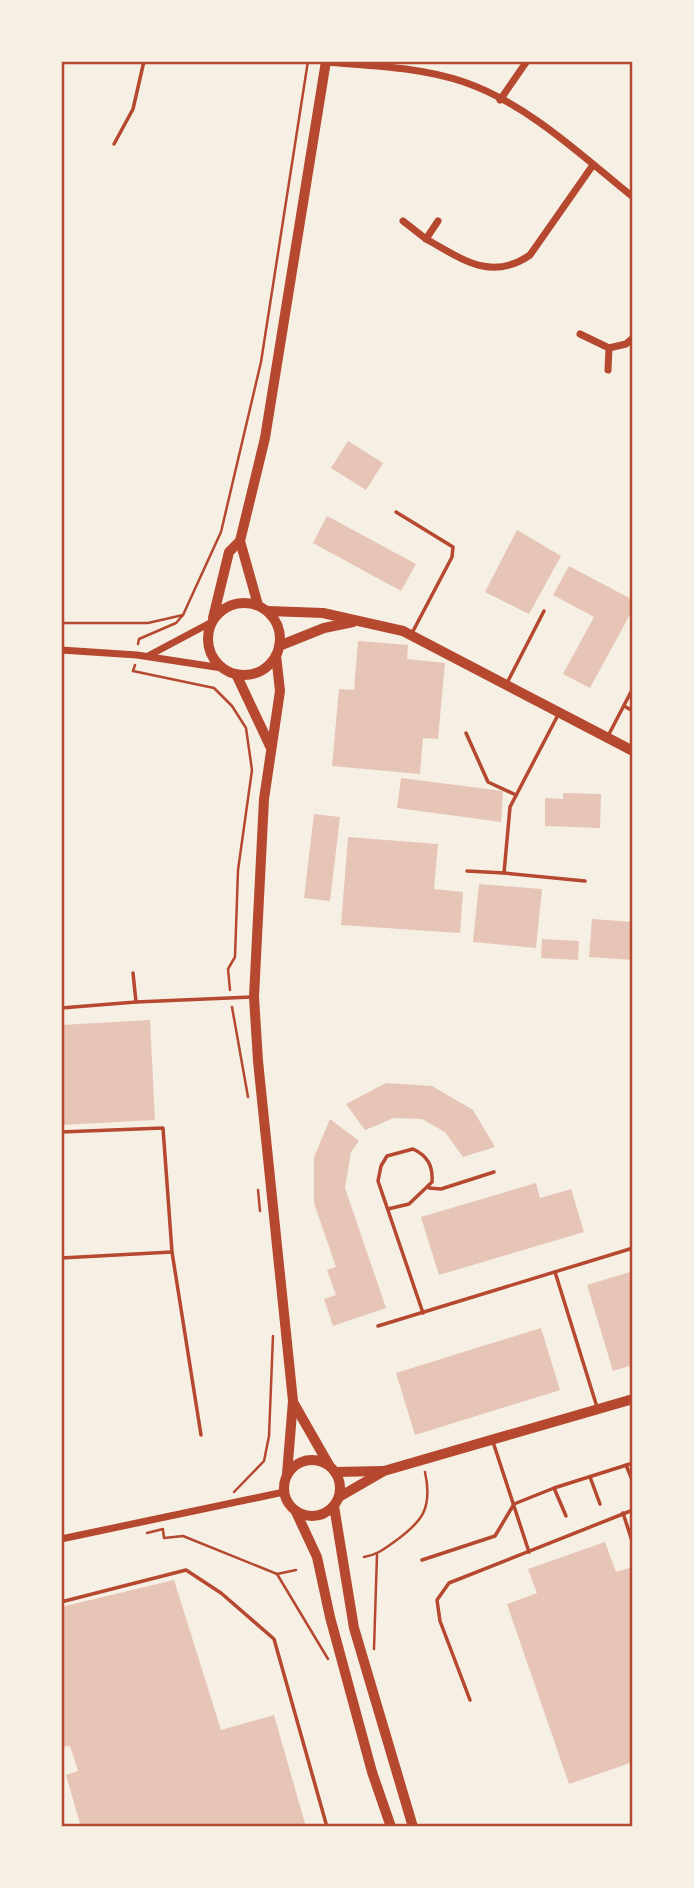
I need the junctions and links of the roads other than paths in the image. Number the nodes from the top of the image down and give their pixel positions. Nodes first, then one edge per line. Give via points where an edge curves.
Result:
1 (144, 61) edge
2 (416, 61) edge
3 (527, 61) edge
4 (326, 62) edge
5 (414, 71) junction
6 (500, 100) junction
7 (114, 144) dead end
8 (593, 165) junction
9 (633, 198) edge
10 (438, 221) dead end
11 (403, 222) dead end
12 (426, 239) junction
13 (580, 334) dead end
14 (633, 338) edge
15 (609, 348) junction
16 (608, 370) dead end
17 (396, 512) dead end
18 (240, 541) junction
19 (258, 605) junction
20 (268, 611) junction
21 (544, 611) dead end
22 (212, 621) junction
23 (357, 621) junction
24 (411, 635) junction
25 (61, 650) edge
26 (278, 651) junction
27 (148, 657) junction
28 (222, 668) junction
29 (236, 674) junction
30 (506, 685) junction
31 (633, 688) edge
32 (624, 706) junction
33 (633, 711) edge
34 (559, 713) junction
35 (466, 733) dead end
36 (607, 738) junction
37 (270, 746) junction
38 (633, 751) edge
39 (516, 795) junction
40 (467, 871) dead end
41 (504, 873) junction
42 (584, 881) dead end
43 (133, 973) dead end
44 (254, 996) junction
45 (135, 1002) junction
46 (61, 1008) edge
47 (61, 1132) edge
48 (494, 1172) dead end
49 (428, 1188) junction
50 (388, 1209) junction
51 (633, 1248) edge
52 (172, 1252) junction
53 (61, 1258) edge
54 (555, 1272) junction
55 (423, 1313) junction
56 (379, 1326) dead end
57 (633, 1399) edge
58 (293, 1401) junction
59 (598, 1409) junction
60 (201, 1435) dead end
61 (492, 1440) junction
62 (633, 1463) edge
63 (626, 1465) junction
64 (332, 1469) junction
65 (384, 1471) junction
66 (287, 1474) junction
67 (590, 1477) junction
68 (633, 1482) edge
69 (554, 1488) junction
70 (284, 1492) junction
71 (336, 1501) junction
72 (514, 1504) junction
73 (600, 1504) dead end
74 (633, 1510) edge
75 (296, 1511) junction
76 (622, 1513) junction
77 (566, 1516) dead end
78 (61, 1539) edge
79 (633, 1544) edge
80 (530, 1552) junction
81 (422, 1559) dead end
82 (61, 1602) edge
83 (471, 1700) dead end
84 (327, 1827) edge
85 (391, 1827) edge
86 (413, 1827) edge

1 - 7 lane via 133,109
2 - 5 street
3 - 6 street
4 - 5 street
4 - 18 street via 265,438
5 - 6 street via 466,82
6 - 8 street via 533,118
8 - 9 street
8 - 12 street via 530,255 516,265 480,266
10 - 12 street
11 - 12 street
13 - 15 street
14 - 15 street
15 - 16 street
17 - 24 lane via 453,547
18 - 19 street
18 - 22 street via 229,552
19 - 20 street
19 - 22 street via 233,603
20 - 23 street via 323,613
20 - 26 street via 279,628
21 - 30 lane
22 - 27 street
22 - 28 street via 208,648
23 - 24 street
23 - 26 street via 324,628
24 - 30 street
25 - 27 street
26 - 29 street via 259,672
26 - 37 street via 277,727
27 - 28 street
28 - 29 street
29 - 37 street
30 - 34 street
31 - 32 lane
32 - 33 lane
32 - 36 lane
34 - 36 street
34 - 39 lane
35 - 39 lane via 488,782
36 - 38 street
37 - 44 street via 257,880
39 - 41 lane via 510,807
40 - 41 lane
41 - 42 lane
43 - 45 lane
44 - 45 lane
44 - 58 street
45 - 46 lane
47 - 52 lane via 163,1128
48 - 49 lane via 441,1189
49 - 50 lane via 409,1203
49 - 50 lane via 432,1172 422,1153 413,1149 387,1156 378,1181
50 - 55 lane
51 - 54 lane
52 - 53 lane
52 - 60 lane
54 - 55 lane
54 - 59 lane
55 - 56 lane
57 - 59 street
58 - 64 street
58 - 66 street
59 - 61 street
61 - 65 street
61 - 72 lane
62 - 63 lane
63 - 67 lane
63 - 68 lane
64 - 65 street
64 - 66 street via 306,1460
64 - 71 street via 340,1481
65 - 71 street
66 - 70 street
67 - 69 lane
67 - 73 lane
69 - 72 lane
69 - 77 lane
70 - 75 street
70 - 78 street
71 - 75 street via 318,1516
71 - 86 street via 354,1628
72 - 80 lane
72 - 81 lane via 495,1536
74 - 76 lane
75 - 85 street via 317,1558
76 - 79 lane
76 - 80 lane
80 - 83 lane via 449,1583 437,1600 440,1621
82 - 84 lane via 186,1570 221,1593 274,1639

